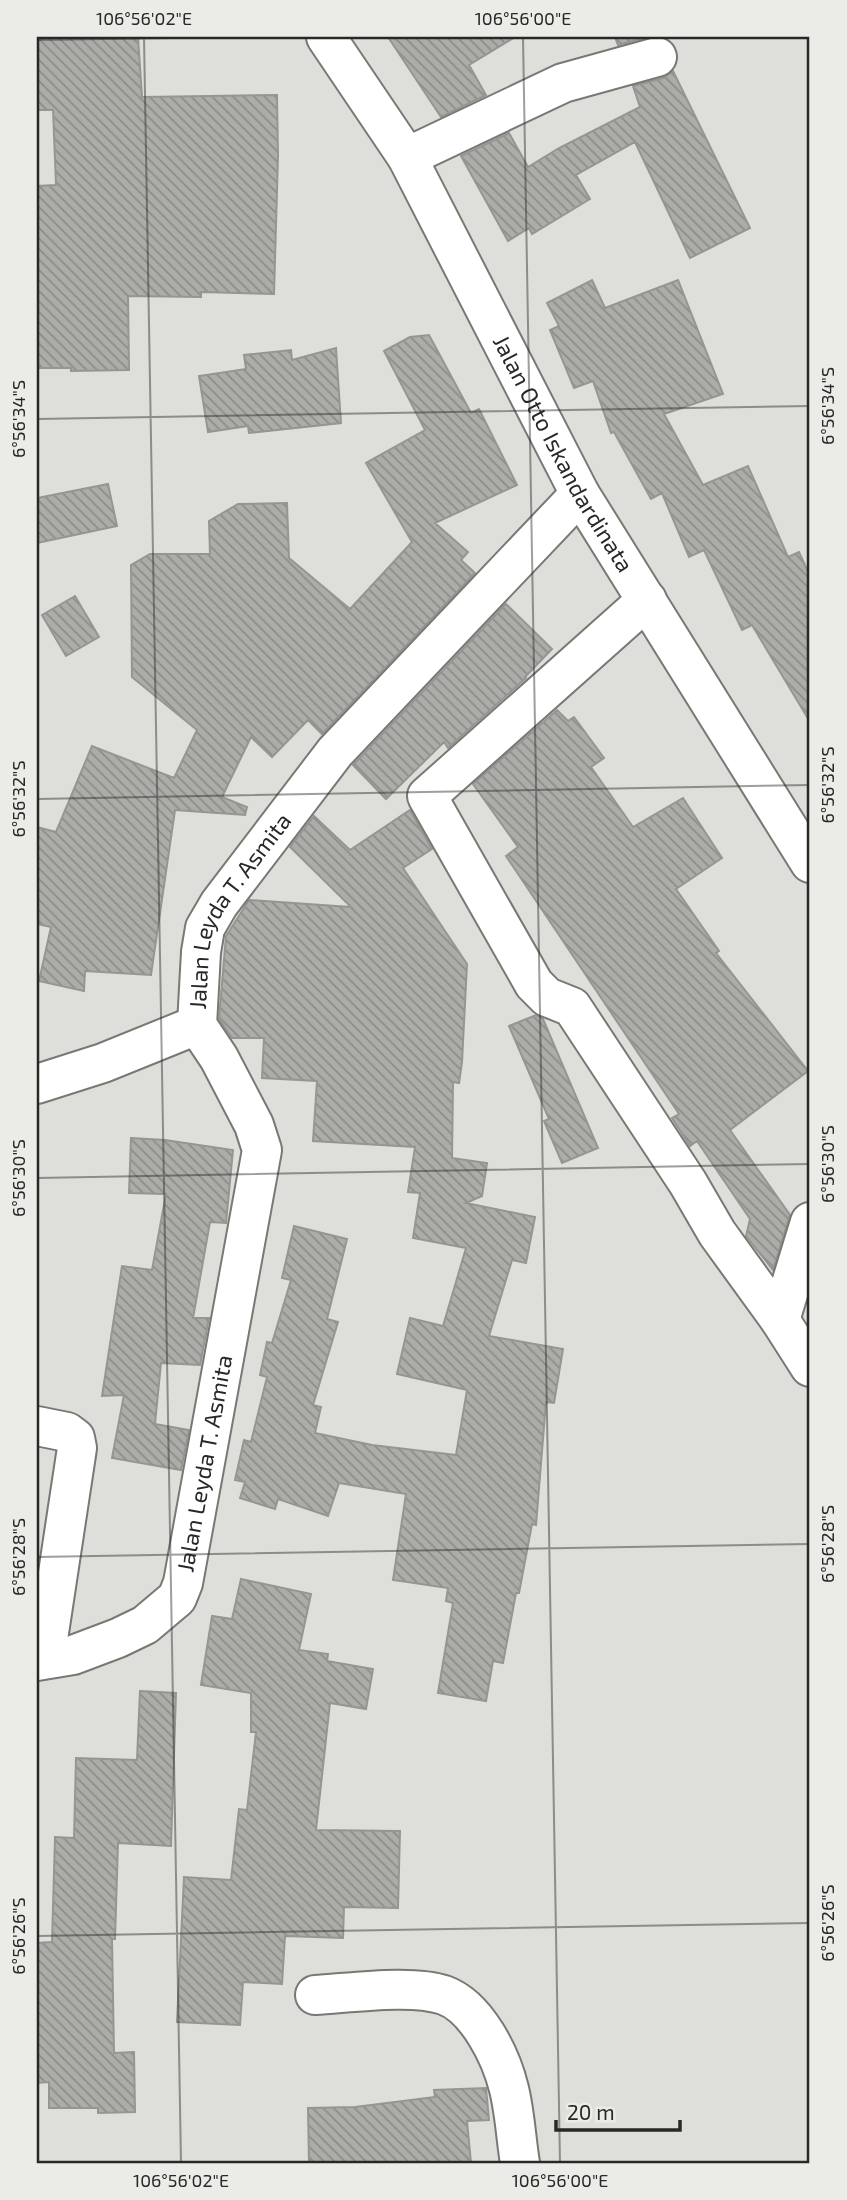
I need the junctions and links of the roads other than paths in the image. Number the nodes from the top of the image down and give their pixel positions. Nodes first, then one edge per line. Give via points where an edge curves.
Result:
1 (326, 37) edge
2 (657, 57) dead end
3 (407, 157) junction
4 (580, 494) junction
5 (647, 600) junction
6 (810, 863) edge
7 (197, 1025) junction
8 (37, 1084) edge
9 (810, 1222) edge
10 (780, 1320) junction
11 (810, 1367) edge
12 (37, 1426) edge
13 (41, 1660) edge
14 (315, 1995) dead end
15 (520, 2163) edge

1 - 3 street, Jalan Otto Iskandardinata
2 - 3 street via 563,82
3 - 4 street, Jalan Otto Iskandardinata
4 - 5 street, Jalan Otto Iskandardinata
4 - 7 street, Jalan Leyda T. Asmita via 335,752 219,904 205,928
5 - 6 street, Jalan Otto Iskandardinata
5 - 10 street via 427,796 534,984 547,997 572,1007 717,1233
7 - 8 street
7 - 13 street, Jalan Leyda T. Asmita via 231,1080 262,1150 183,1583 177,1598 145,1625 74,1655
9 - 10 street
10 - 11 street
12 - 13 street via 67,1432 75,1438 77,1448
14 - 15 street via 407,1990 442,1994 461,2004 477,2020 509,2088

